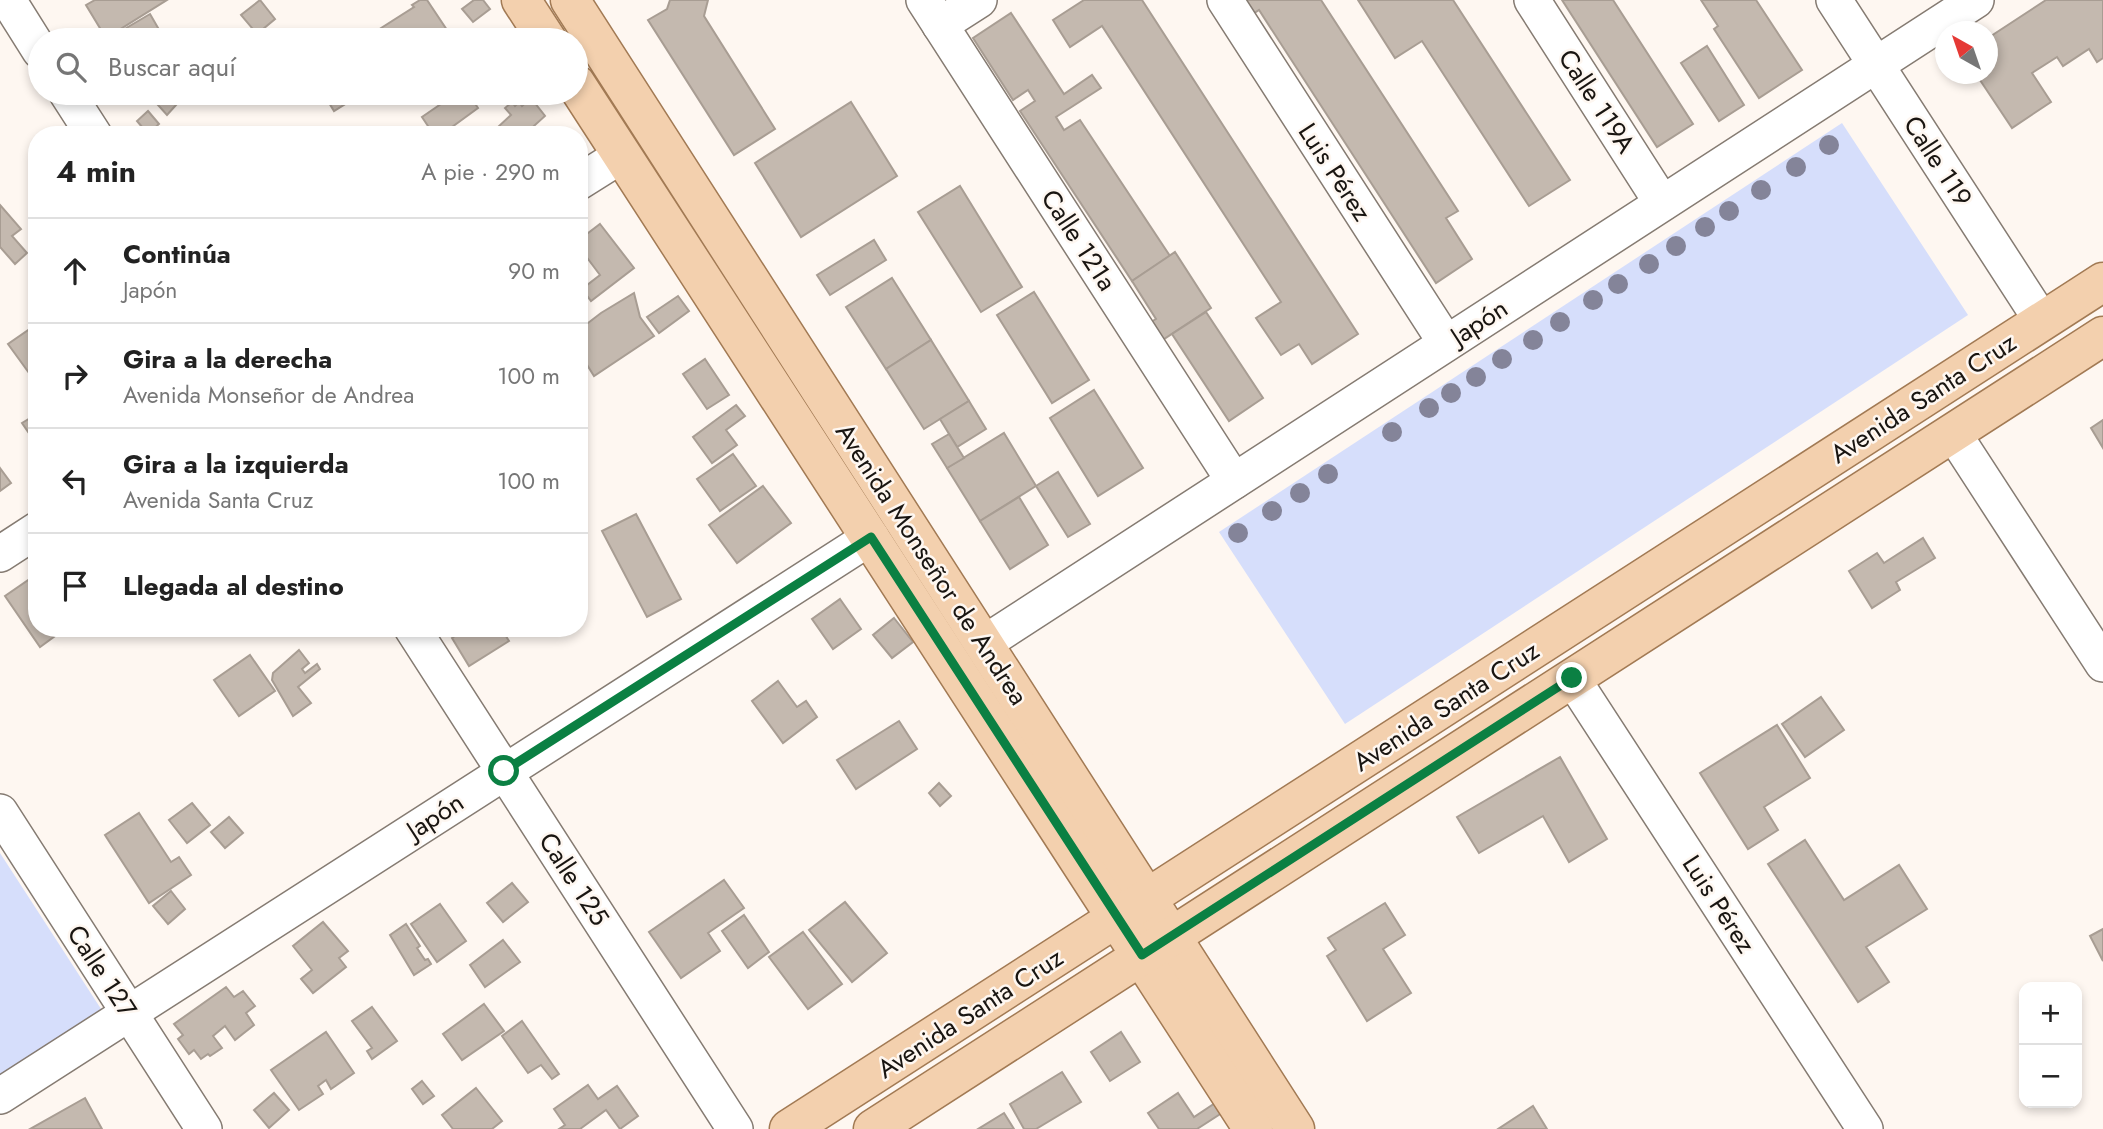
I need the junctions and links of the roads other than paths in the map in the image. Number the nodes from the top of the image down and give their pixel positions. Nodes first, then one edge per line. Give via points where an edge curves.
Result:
1 (8, 0) edge
2 (521, 0) edge
3 (570, 0) edge
4 (979, 0) edge
5 (1225, 0) edge
6 (1532, 0) edge
7 (1834, 0) edge
8 (1976, 0) edge
9 (932, 13) edge
10 (539, 28) edge
11 (588, 28) edge
12 (588, 28) edge
13 (28, 32) edge
14 (1876, 65) junction
15 (588, 103) edge
16 (75, 105) edge
17 (88, 126) edge
18 (622, 155) junction
19 (588, 176) edge
20 (1662, 203) junction
21 (2103, 282) edge
22 (2042, 321) junction
23 (2103, 336) edge
24 (1446, 344) junction
25 (1953, 433) junction
26 (1234, 481) junction
27 (28, 536) edge
28 (871, 537) junction
29 (0, 554) edge
30 (418, 637) edge
31 (983, 644) junction
32 (2103, 664) edge
33 (1572, 678) junction
34 (504, 771) junction
35 (0, 812) edge
36 (1132, 908) junction
37 (1156, 946) junction
38 (129, 1013) junction
39 (0, 1096) edge
40 (204, 1129) edge
41 (735, 1129) edge
42 (789, 1129) edge
43 (873, 1129) edge
44 (1253, 1129) edge
45 (1295, 1129) edge
46 (1865, 1129) edge

1 - 13 street
2 - 10 main road
3 - 12 main road, Avenida Monseñor de Andrea
4 - 9 street
5 - 24 street, Luis Pérez
6 - 20 street, Calle 119A
7 - 14 street, Calle 119
8 - 14 street, Japón
9 - 26 street, Calle 121a
11 - 31 main road, Avenida Monseñor de Andrea
14 - 20 street, Japón
14 - 22 street, Calle 119
15 - 18 main road, Avenida Monseñor de Andrea
16 - 17 street
18 - 19 street
18 - 28 main road, Avenida Monseñor de Andrea
20 - 24 street, Japón
21 - 22 main road, Avenida Santa Cruz
22 - 36 main road, Avenida Santa Cruz
23 - 25 main road, Avenida Santa Cruz
24 - 26 street, Japón
25 - 32 street
25 - 33 main road, Avenida Santa Cruz
26 - 31 street, Japón
27 - 29 street
28 - 34 street, Japón
28 - 36 main road, Avenida Monseñor de Andrea
30 - 34 street, Calle 125
31 - 36 main road, Avenida Monseñor de Andrea
33 - 37 main road, Avenida Santa Cruz
33 - 46 street, Luis Pérez
34 - 38 street, Japón
34 - 41 street, Calle 125
35 - 38 street, Calle 127
36 - 37 main road, Avenida Monseñor de Andrea
36 - 42 main road, Avenida Santa Cruz
37 - 43 main road, Avenida Santa Cruz
37 - 44 main road, Avenida Monseñor de Andrea
37 - 45 main road, Avenida Monseñor de Andrea
38 - 39 street, Japón
38 - 40 street, Calle 127

